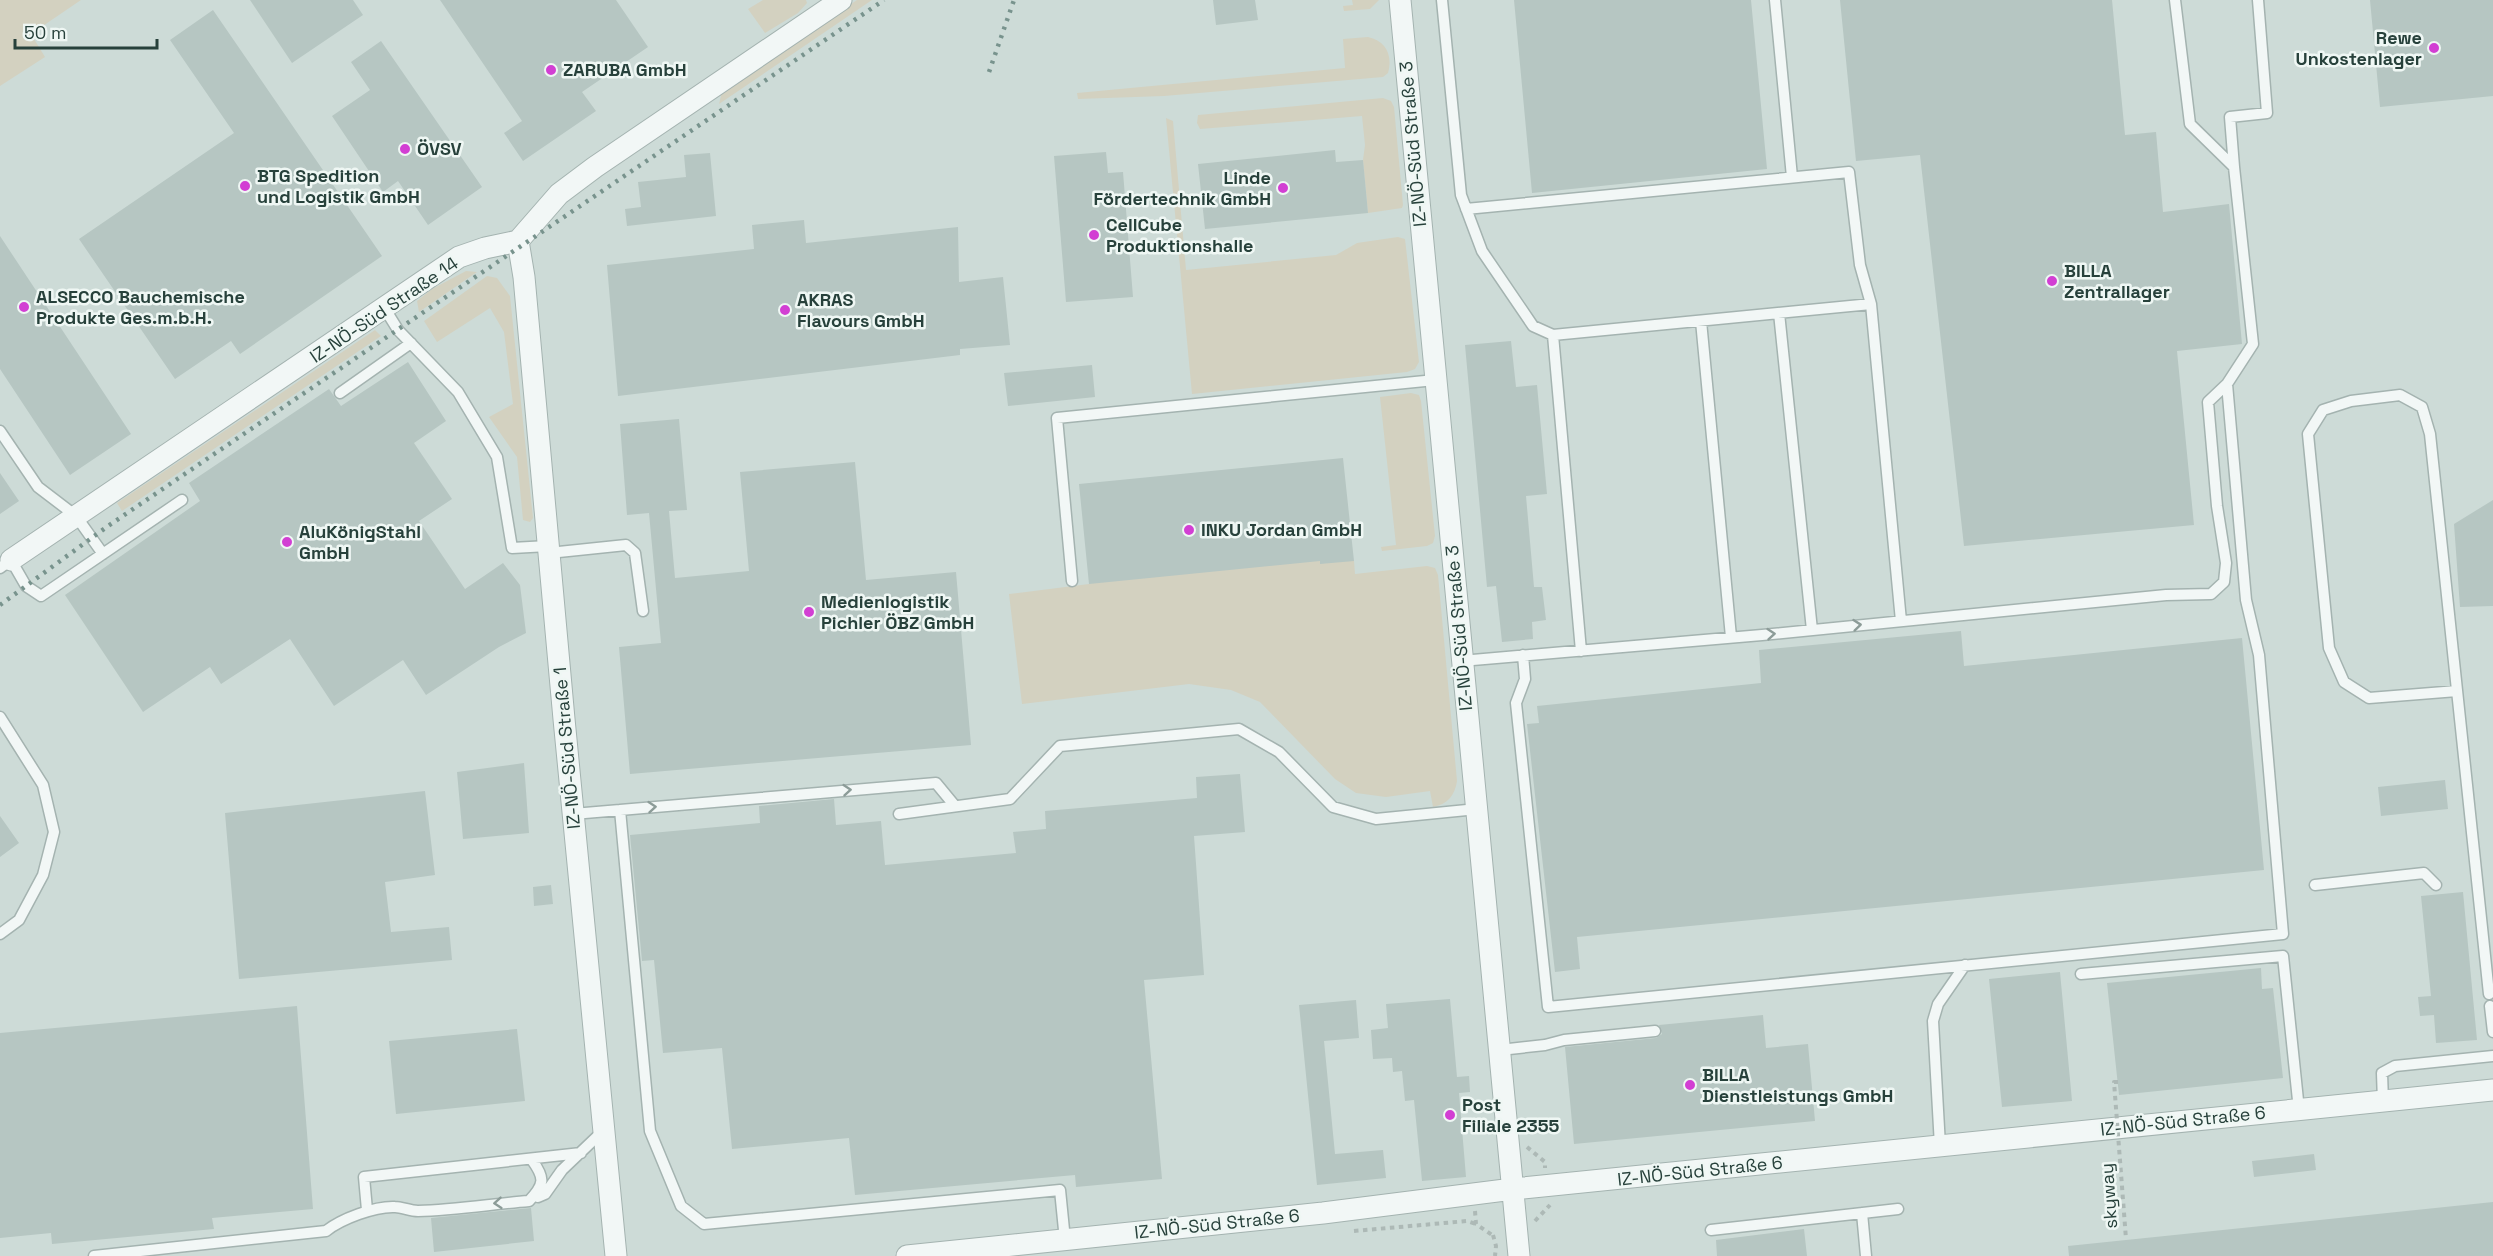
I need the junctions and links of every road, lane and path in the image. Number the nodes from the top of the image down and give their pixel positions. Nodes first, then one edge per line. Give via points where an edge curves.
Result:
1 (1400, 0) edge
2 (1442, 0) edge
3 (1775, 0) edge
4 (2175, 0) edge
5 (2258, 0) edge
6 (828, 4) edge
7 (2234, 167) junction
8 (1792, 177) junction
9 (1466, 209) junction
10 (518, 241) junction
11 (1871, 304) junction
12 (385, 309) junction
13 (1779, 313) junction
14 (1701, 321) junction
15 (1553, 335) junction
16 (411, 343) junction
17 (1435, 380) junction
18 (2227, 384) junction
19 (340, 393) dead end
20 (0, 431) edge
21 (182, 500) dead end
22 (76, 516) junction
23 (549, 549) junction
24 (103, 554) junction
25 (5, 564) edge
26 (1072, 581) dead end
27 (643, 611) dead end
28 (1901, 621) junction
29 (1812, 630) junction
30 (1731, 637) junction
31 (1581, 651) junction
32 (1523, 655) junction
33 (1461, 661) junction
34 (2457, 691) junction
35 (0, 717) edge
36 (955, 806) junction
37 (1477, 809) junction
38 (620, 810) junction
39 (573, 814) junction
40 (899, 814) dead end
41 (2315, 885) dead end
42 (2436, 885) dead end
43 (0, 934) edge
44 (1965, 966) junction
45 (2081, 974) dead end
46 (1655, 1031) dead end
47 (2493, 1032) edge
48 (1500, 1050) junction
49 (2493, 1056) edge
50 (2118, 1082) dead end
51 (2493, 1090) edge
52 (2384, 1102) junction
53 (2299, 1110) junction
54 (604, 1130) junction
55 (1940, 1146) junction
56 (581, 1153) junction
57 (532, 1160) junction
58 (1513, 1189) junction
59 (529, 1201) junction
60 (1549, 1205) dead end
61 (1898, 1209) dead end
62 (368, 1210) junction
63 (1862, 1213) junction
64 (1533, 1223) dead end
65 (1711, 1230) dead end
66 (2126, 1239) dead end
67 (1065, 1240) junction
68 (207, 1251) edge
69 (94, 1256) edge
70 (616, 1256) edge
71 (907, 1256) edge
72 (1519, 1256) edge
73 (1866, 1256) edge

1 - 17 street, IZ-NÖ-Süd Straße 3
2 - 9 lane via 1461,195
3 - 8 lane
4 - 7 lane via 2190,124
5 - 7 lane via 2267,113 2230,117
6 - 10 street via 560,194
7 - 18 lane via 2253,345
8 - 9 lane
8 - 11 lane via 1849,172 1860,265
9 - 15 lane via 1482,251 1533,326
10 - 12 street, IZ-NÖ-Süd Straße 14 via 459,257
10 - 23 street, IZ-NÖ-Süd Straße 1
11 - 13 lane
11 - 28 lane
12 - 16 lane
12 - 22 street, IZ-NÖ-Süd Straße 14
13 - 14 lane
13 - 29 lane
14 - 15 lane
14 - 30 lane
15 - 31 lane
16 - 19 lane
16 - 23 lane via 458,392 497,457 512,548
17 - 26 lane via 1057,418
17 - 33 street, IZ-NÖ-Süd Straße 3
18 - 28 lane via 2208,402 2226,563 2224,582 2211,594
18 - 44 lane via 2246,600 2259,655 2283,934
20 - 22 lane via 38,487
21 - 24 lane
22 - 24 lane
22 - 25 street, IZ-NÖ-Süd Straße 14
23 - 27 lane via 626,545 635,553
23 - 39 street, IZ-NÖ-Süd Straße 1
24 - 25 lane via 41,596
29 -> 28 lane
30 -> 29 lane
30 - 31 lane
31 - 32 lane
32 - 33 lane
32 - 44 lane via 1525,679 1516,703 1548,1007
33 - 37 street, IZ-NÖ-Süd Straße 3
34 - 34 lane via 2430,434 2422,407 2400,395 2351,401 2323,410 2308,434 2329,648 2344,682 2369,698
34 - 47 lane
35 - 43 lane via 43,785 54,832 43,875 18,920
36 - 37 lane via 1010,798 1060,746 1239,729 1279,752 1333,807 1376,819
38 -> 36 lane via 936,783
36 - 40 lane
37 - 48 street, IZ-NÖ-Süd Straße 3
38 - 39 lane
38 - 67 lane via 650,1131 681,1206 704,1224 1060,1190
39 - 54 street, IZ-NÖ-Süd Straße 1
41 - 42 lane via 2424,873
44 - 55 lane via 1938,1004 1933,1021
45 - 53 lane via 2283,956
46 - 48 lane
48 - 58 street, IZ-NÖ-Süd Straße 3
49 - 52 lane via 2395,1065 2382,1073
50 - 66 path, skyway, bridge via 2114,1082
51 - 52 street, IZ-NÖ-Süd Straße 6
52 - 53 street, IZ-NÖ-Süd Straße 6
53 - 55 street, IZ-NÖ-Süd Straße 6
54 - 56 lane
54 - 70 street, IZ-NÖ-Süd Straße 1
55 - 58 street, IZ-NÖ-Süd Straße 6
56 - 57 lane
56 - 59 lane via 562,1170 545,1194
57 - 59 lane via 542,1180 540,1190
57 - 62 lane via 364,1177
58 - 67 street, IZ-NÖ-Süd Straße 6
58 - 72 street, IZ-NÖ-Süd Straße 3
59 -> 62 lane via 415,1211 395,1206
60 - 64 path
61 - 63 lane
62 - 68 lane via 326,1231
63 - 65 lane
63 - 73 lane
67 - 71 street, IZ-NÖ-Süd Straße 6
68 - 69 lane

